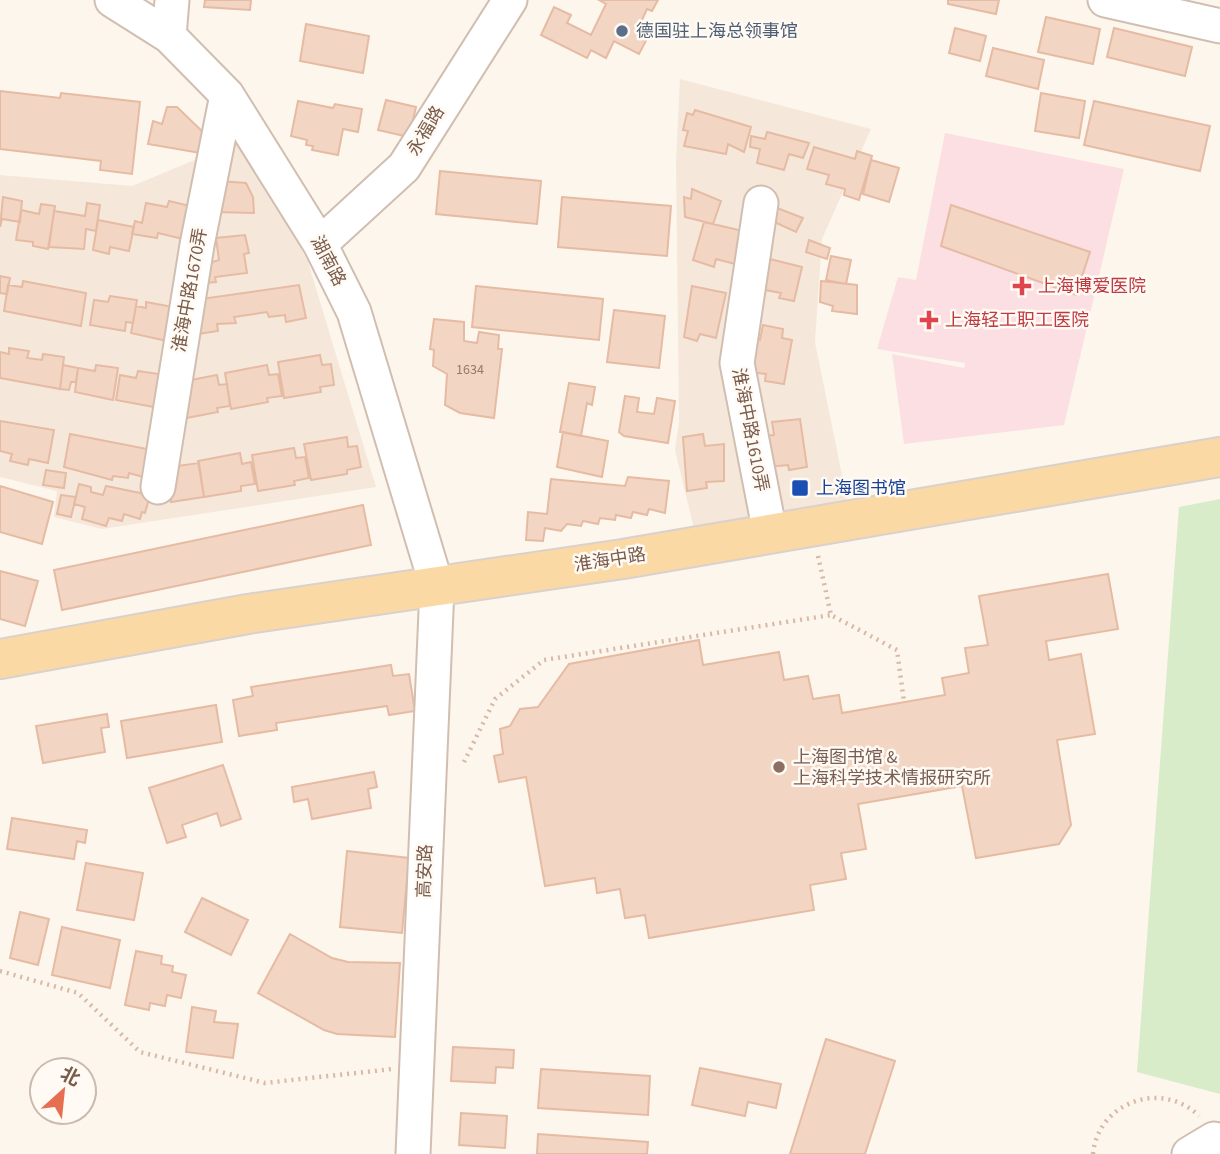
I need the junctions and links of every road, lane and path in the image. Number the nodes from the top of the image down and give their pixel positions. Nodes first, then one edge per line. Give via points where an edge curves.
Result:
1 (112, 0) edge
2 (172, 0) edge
3 (510, 0) edge
4 (1105, 0) edge
5 (1220, 26) edge
6 (169, 36) junction
7 (227, 95) junction
8 (761, 203) dead end
9 (320, 244) junction
10 (1220, 457) edge
11 (158, 487) dead end
12 (811, 526) junction
13 (770, 533) junction
14 (437, 587) junction
15 (831, 615) junction
16 (0, 659) edge
17 (904, 702) dead end
18 (464, 762) dead end
19 (0, 971) edge
20 (416, 1066) junction
21 (1201, 1146) edge
22 (413, 1154) edge
23 (1093, 1154) edge

1 - 6 street, 湖南路
2 - 6 street
3 - 9 street, 永福路 via 404,167
4 - 5 street
6 - 7 street, 湖南路
7 - 9 street, 湖南路
7 - 11 street, 淮海中路1670弄 via 197,245
8 - 13 street, 淮海中路1610弄 via 737,363
9 - 14 street, 湖南路 via 354,312
10 - 12 main road, 淮海中路
12 - 13 main road, 淮海中路
12 - 15 path
13 - 14 main road, 淮海中路
14 - 16 main road, 淮海中路 via 248,614
14 - 20 street, 高安路
15 - 17 path via 897,650
15 - 18 path via 544,660 495,699
19 - 20 path via 78,993 141,1052 265,1083
20 - 22 street, 高安路
21 - 23 path via 1207,1123 1172,1099 1150,1097 1114,1112 1101,1127

